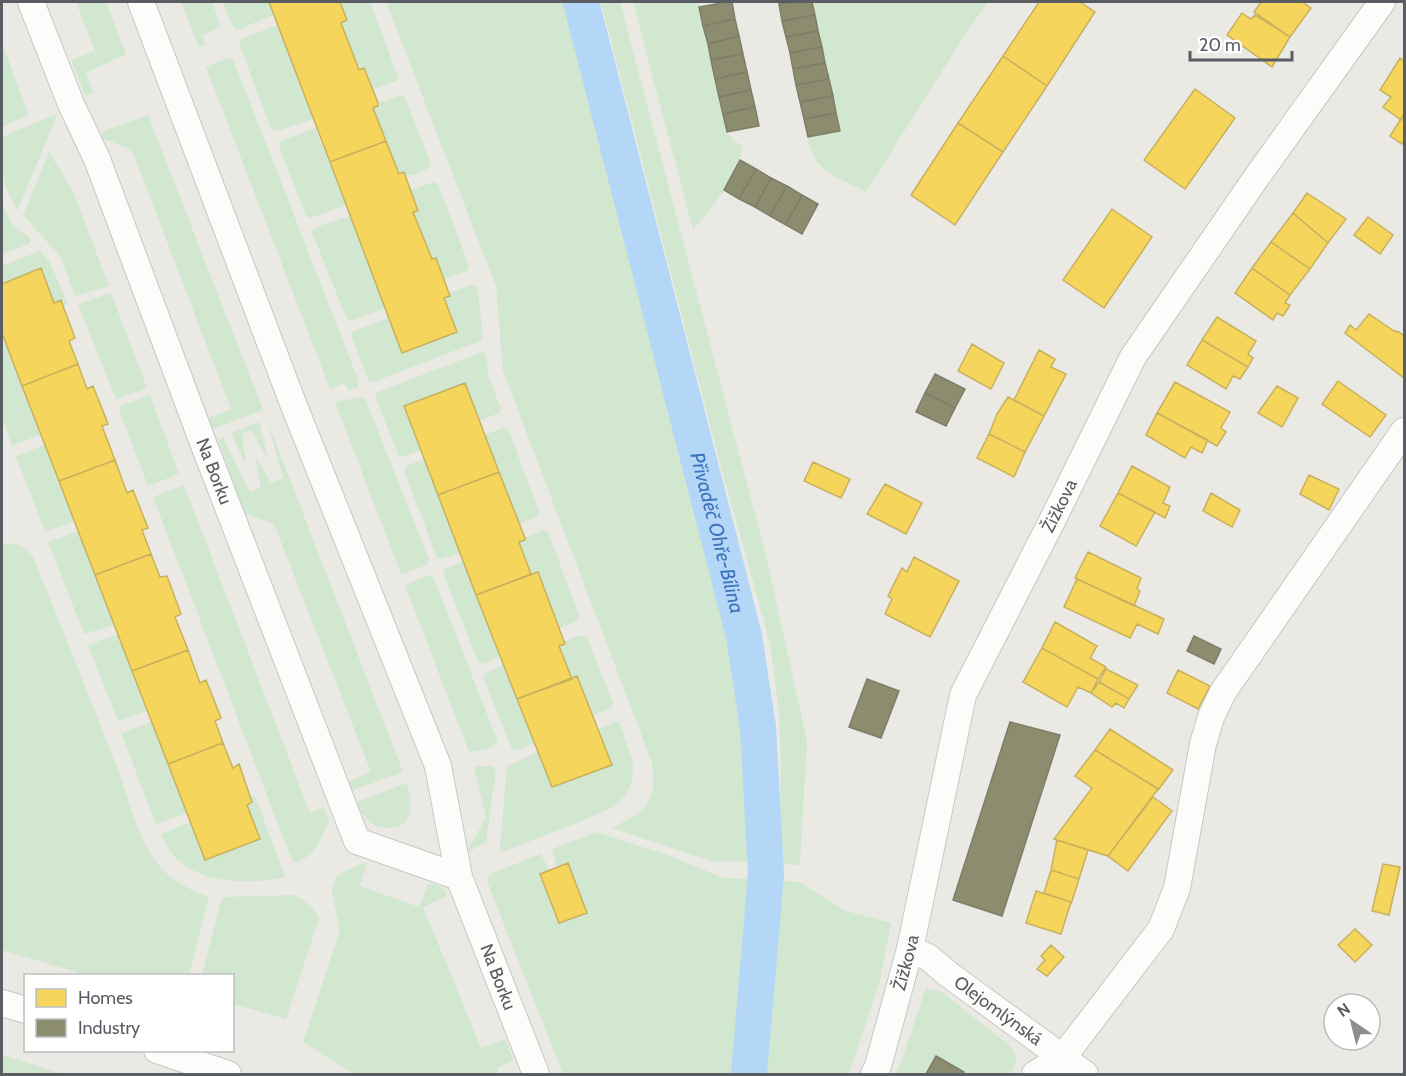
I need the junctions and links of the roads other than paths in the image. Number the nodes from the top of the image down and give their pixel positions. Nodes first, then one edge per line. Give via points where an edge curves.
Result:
1 (31, 2) edge
2 (141, 2) edge
3 (1382, 2) edge
4 (1404, 431) edge
5 (459, 878) junction
6 (910, 949) junction
7 (2, 1003) edge
8 (24, 1009) edge
9 (163, 1052) edge
10 (1063, 1057) junction
11 (228, 1074) edge
12 (536, 1074) edge
13 (874, 1074) edge
14 (1035, 1074) edge
15 (1085, 1074) edge

1 - 5 street, Na Borku via 97,159 357,841
2 - 5 street, Na Borku via 294,406 438,766
3 - 6 street, Žižkova via 1132,357 963,695
4 - 10 street via 1222,692 1203,744 1177,888 1161,929
5 - 12 street, Na Borku
6 - 10 street, Olejomlýnská via 928,957
6 - 13 street, Žižkova
7 - 8 street
9 - 11 street
10 - 14 street
10 - 15 street, Olejomlýnská

